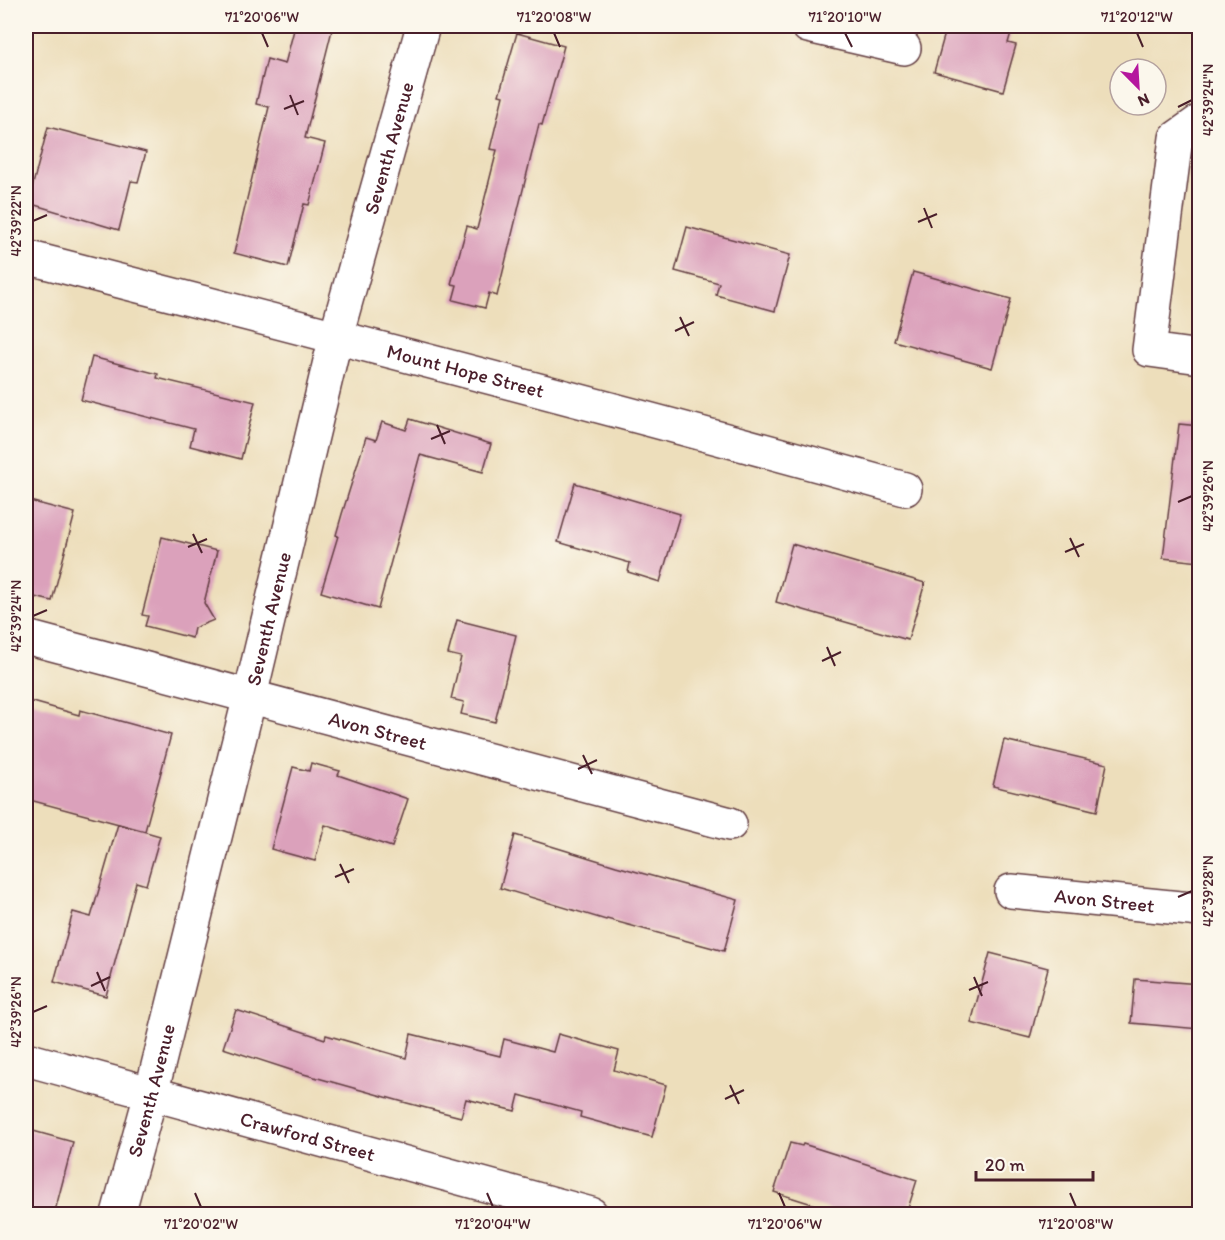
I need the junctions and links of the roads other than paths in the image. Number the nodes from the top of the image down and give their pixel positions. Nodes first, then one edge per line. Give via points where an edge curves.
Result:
1 (423, 26) edge
2 (808, 26) edge
3 (904, 48) dead end
4 (1200, 121) edge
5 (26, 257) edge
6 (336, 336) junction
7 (1200, 357) edge
8 (905, 489) dead end
9 (26, 637) edge
10 (250, 696) junction
11 (730, 824) dead end
12 (1011, 891) dead end
13 (1200, 910) edge
14 (26, 1059) edge
15 (151, 1094) junction
16 (118, 1215) edge
17 (591, 1215) edge

1 - 6 street, Seventh Avenue
2 - 3 street
4 - 7 street via 1176,138 1149,350
5 - 6 street, Mount Hope Street
6 - 8 street, Mount Hope Street
6 - 10 street, Seventh Avenue
9 - 10 street, Avon Street
10 - 11 street, Avon Street
10 - 15 street, Seventh Avenue
12 - 13 street, Avon Street
14 - 15 street, Crawford Street
15 - 16 street, Seventh Avenue
15 - 17 street, Crawford Street

